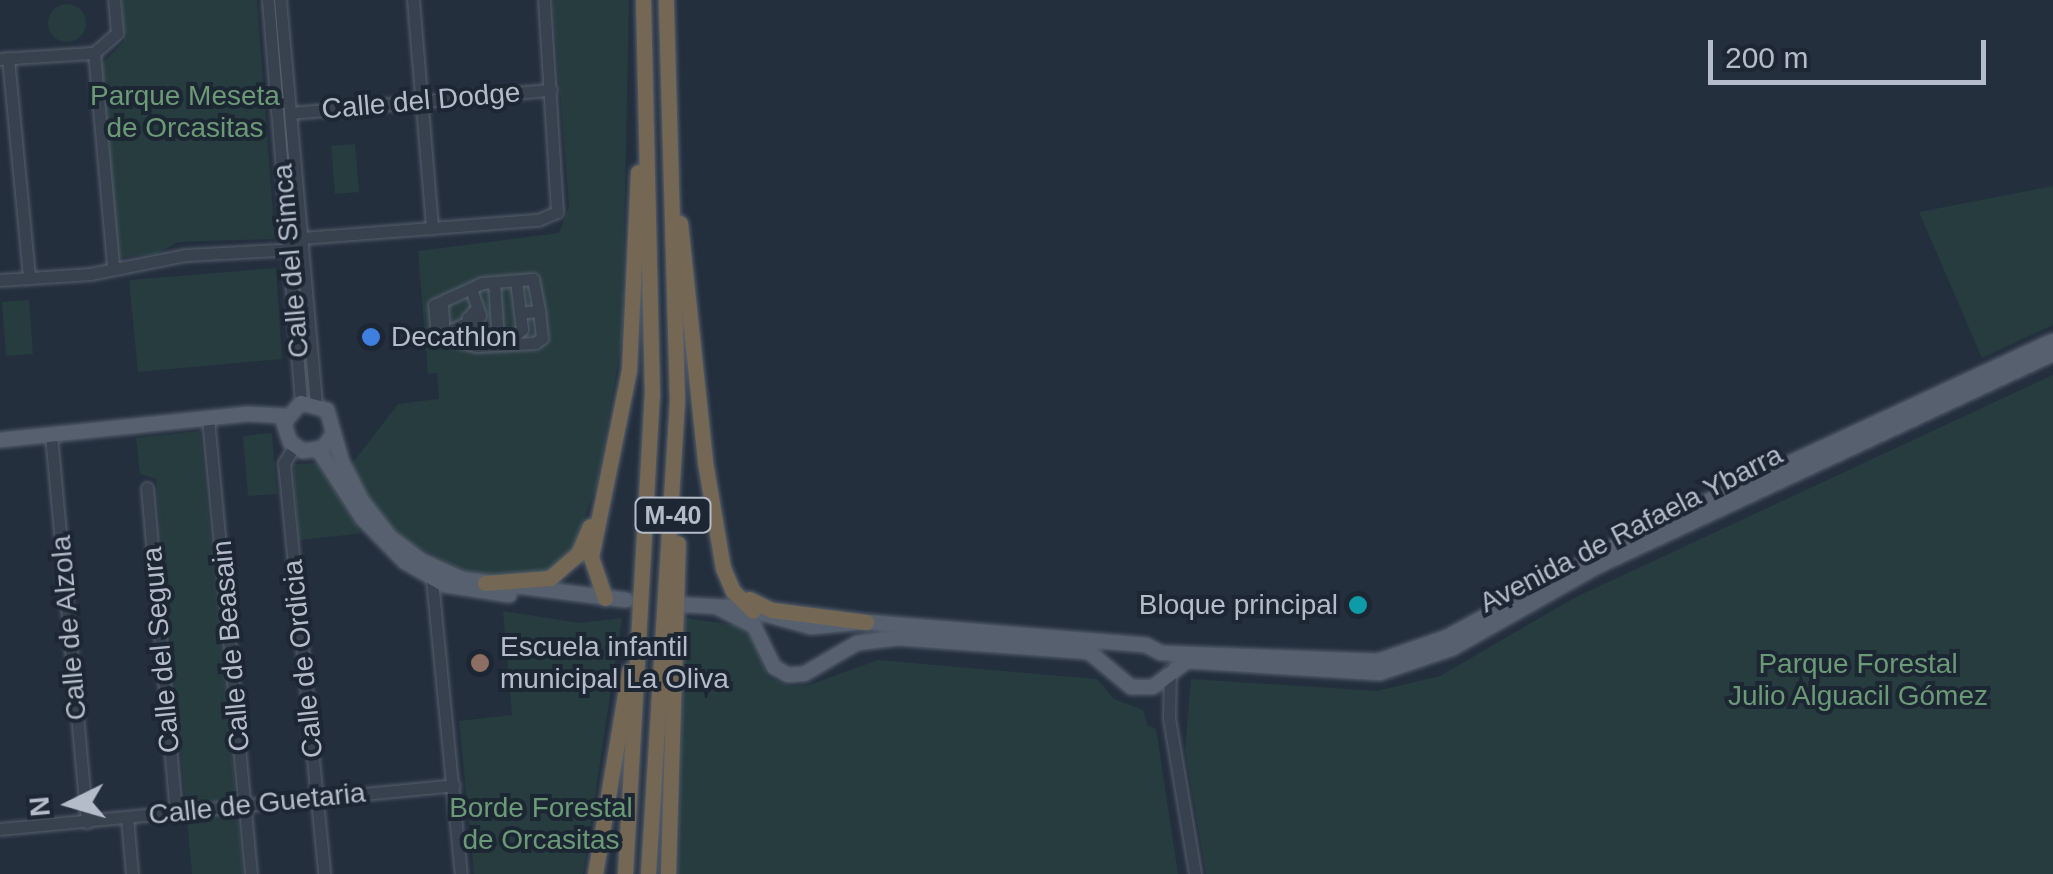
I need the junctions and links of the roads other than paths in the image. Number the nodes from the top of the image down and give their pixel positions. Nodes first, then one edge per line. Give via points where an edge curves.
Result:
1 (114, 0) edge
2 (268, 0) edge
3 (280, 0) edge
4 (413, 0) edge
5 (544, 0) edge
6 (643, 0) edge
7 (666, 0) edge
8 (94, 53) junction
9 (4, 59) edge
10 (646, 88) junction
11 (551, 90) junction
12 (422, 102) junction
13 (290, 113) junction
14 (670, 155) junction
15 (432, 228) junction
16 (296, 244) junction
17 (112, 265) junction
18 (29, 278) junction
19 (0, 280) edge
20 (516, 281) junction
21 (494, 282) junction
22 (471, 289) junction
23 (525, 315) junction
24 (475, 326) junction
25 (502, 333) junction
26 (444, 338) junction
27 (2053, 341) edge
28 (2053, 354) edge
29 (308, 403) junction
30 (286, 416) junction
31 (622, 417) junction
32 (208, 418) junction
33 (333, 434) junction
34 (52, 435) junction
35 (0, 440) edge
36 (294, 447) junction
37 (318, 450) junction
38 (146, 488) dead end
39 (673, 511) junction
40 (719, 542) junction
41 (432, 580) junction
42 (485, 583) junction
43 (644, 588) junction
44 (605, 598) junction
45 (626, 600) dead end
46 (686, 605) dead end
47 (717, 607) junction
48 (753, 611) junction
49 (788, 622) junction
50 (866, 622) junction
51 (812, 627) junction
52 (768, 644) junction
53 (1130, 647) junction
54 (1161, 653) junction
55 (816, 664) junction
56 (1166, 675) junction
57 (1117, 679) junction
58 (1140, 688) junction
59 (1168, 718) junction
60 (454, 785) junction
61 (317, 798) junction
62 (246, 805) junction
63 (176, 812) junction
64 (127, 818) junction
65 (86, 822) junction
66 (0, 830) edge
67 (132, 874) edge
68 (252, 874) edge
69 (324, 874) edge
70 (462, 874) edge
71 (595, 874) edge
72 (625, 874) edge
73 (648, 874) edge
74 (668, 874) edge
75 (1194, 874) edge

1 - 8 street via 117,33
2 - 16 street, Calle del Simca
3 - 13 street, Calle del Simca
4 - 12 street
5 - 11 street
6 - 10 highway, M-40
7 - 14 highway, M-40
8 - 9 street
8 - 17 street
9 - 18 street
10 - 31 highway
10 - 43 highway, M-40 via 652,396
11 - 12 street, Calle del Dodge
11 - 15 street via 558,212 538,220
12 - 13 street, Calle del Dodge
12 - 15 street
13 - 16 street, Calle del Simca
14 - 39 highway, M-40
14 - 40 highway
15 - 16 street
16 - 17 street
16 - 29 street, Calle del Simca
17 - 18 street via 90,274
18 - 19 street
20 - 21 street
20 - 23 street
20 - 23 street via 535,280
21 - 22 street
21 - 25 street
22 - 24 street
22 - 26 street via 434,305 437,337
23 - 25 street
23 - 25 street
23 - 25 street via 511,336
23 - 25 street via 539,341
24 - 25 street
24 - 25 street
24 - 26 street
24 - 26 street
27 - 54 main road, Avenida de Rafaela Ybarra via 1639,533 1406,655 1350,661 1186,649
28 - 56 main road, Avenida de Rafaela Ybarra via 1600,565 1410,667 1352,674 1188,661
29 - 30 main road
29 - 33 main road via 332,416
30 - 32 main road
30 - 36 main road
31 - 42 highway via 588,534 572,561 544,580
31 - 44 highway via 591,557
32 - 34 main road
32 - 62 street, Calle de Beasain
33 - 37 main road
33 - 42 main road via 362,502 390,537 440,571
34 - 35 main road
34 - 65 street, Calle de Alzola
36 - 37 main road
36 - 61 street, Calle de Ordicia via 284,463
37 - 41 main road via 370,529
38 - 63 street, Calle del Segura
39 - 73 highway, M-40
39 - 74 highway via 680,564
40 - 48 highway via 730,584
40 - 50 highway via 733,578 757,604
41 - 44 main road via 485,593
41 - 60 street
42 - 44 main road
43 - 71 highway
43 - 72 highway, M-40
44 - 45 main road
46 - 47 main road, Avenida de Rafaela Ybarra
47 - 48 main road, Avenida de Rafaela Ybarra
47 - 52 main road, Avenida de Rafaela Ybarra via 747,620
48 - 49 main road, Avenida de Rafaela Ybarra
49 - 51 main road, Avenida de Rafaela Ybarra
49 - 52 main road
50 - 51 main road, Avenida de Rafaela Ybarra
50 - 53 main road, Avenida de Rafaela Ybarra
51 - 55 main road via 822,646
52 - 55 main road, Avenida de Rafaela Ybarra via 774,667 788,675
53 - 54 main road, Avenida de Rafaela Ybarra via 1146,645
53 - 57 main road via 1113,660
54 - 56 main road
55 - 57 main road, Avenida de Rafaela Ybarra via 858,643 898,638 1089,652
56 - 58 main road, Avenida de Rafaela Ybarra
56 - 59 street
57 - 58 main road, Avenida de Rafaela Ybarra
58 - 59 street via 1160,699
59 - 75 street
60 - 61 street, Calle de Guetaria
60 - 70 street
61 - 62 street, Calle de Guetaria
61 - 69 street, Calle de Ordicia
62 - 63 street, Calle de Guetaria
62 - 68 street, Calle de Beasain
63 - 64 street, Calle de Guetaria
64 - 65 street, Calle de Guetaria
64 - 67 street
65 - 66 street, Calle de Guetaria

